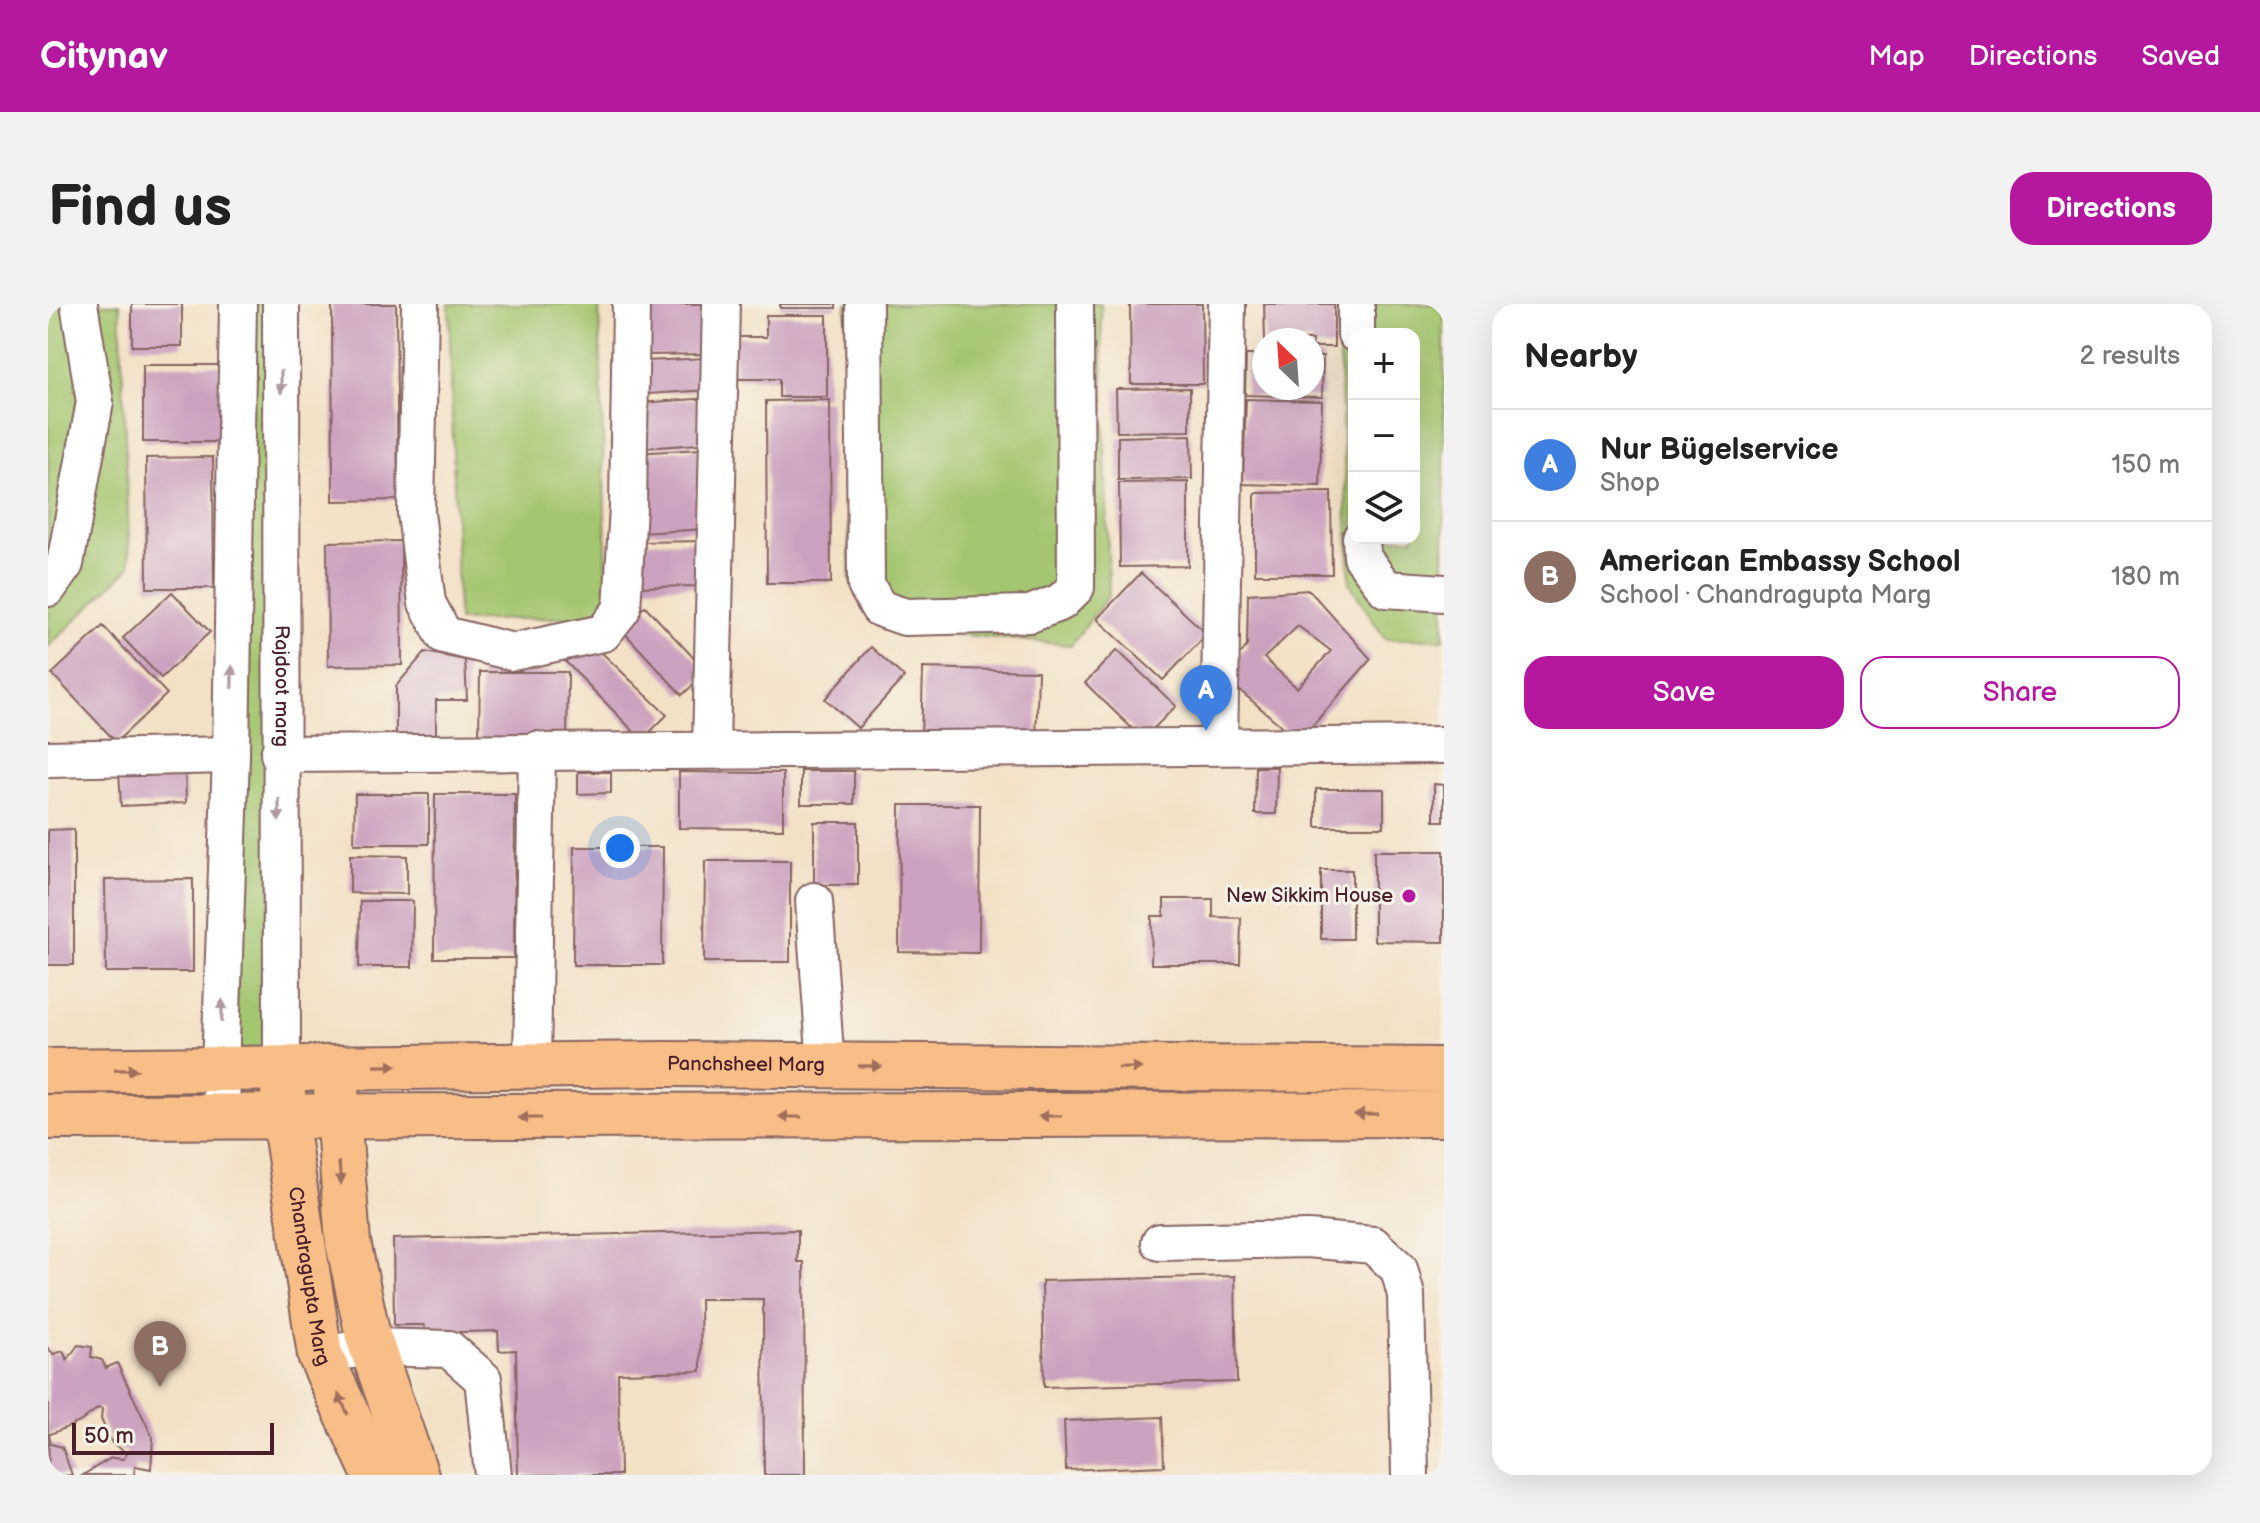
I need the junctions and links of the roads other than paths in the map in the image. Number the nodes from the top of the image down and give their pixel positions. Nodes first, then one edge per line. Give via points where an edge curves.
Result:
1 (79, 304) edge
2 (238, 304) edge
3 (281, 304) edge
4 (420, 304) edge
5 (631, 304) edge
6 (721, 304) edge
7 (864, 304) edge
8 (1075, 304) edge
9 (1227, 304) edge
10 (1356, 304) edge
11 (1356, 328) edge
12 (1361, 544) edge
13 (48, 588) edge
14 (1444, 593) edge
15 (1444, 745) edge
16 (1219, 746) junction
17 (711, 748) junction
18 (537, 750) junction
19 (279, 754) junction
20 (231, 755) junction
21 (48, 759) edge
22 (814, 901) dead end
23 (532, 1065) junction
24 (826, 1066) junction
25 (335, 1067) junction
26 (282, 1068) junction
27 (220, 1069) junction
28 (1444, 1070) edge
29 (48, 1071) edge
30 (1444, 1114) edge
31 (48, 1117) edge
32 (223, 1117) junction
33 (284, 1117) junction
34 (336, 1118) junction
35 (1160, 1242) dead end
36 (371, 1347) junction
37 (320, 1355) junction
38 (375, 1475) edge
39 (416, 1475) edge
40 (493, 1475) edge
41 (1410, 1475) edge

1 - 13 street via 95,402 65,564
20 -> 2 street
3 -> 19 street, Rajdoot marg
4 - 5 street via 416,513 427,603 444,635 513,652 603,633 622,609
6 - 17 street
7 - 8 street via 866,585 879,608 905,617 1030,614 1061,602 1076,587
9 - 16 street
10 - 11 street
12 - 14 street via 1362,557 1386,589
15 - 16 street
16 - 17 street
17 - 18 street
18 - 19 street
18 - 23 street
19 -> 26 street, Rajdoot marg
20 - 21 street
27 -> 20 street
22 - 24 street
23 - 24 main road, Panchsheel Marg
25 -> 23 main road, Panchsheel Marg
24 -> 28 main road, Panchsheel Marg
25 - 26 main road, Panchsheel Marg
25 - 34 main road
26 - 27 main road, Panchsheel Marg
26 - 33 main road, Chandragupta Marg
29 -> 27 main road, Panchsheel Marg
27 - 32 street
30 -> 34 main road
31 - 32 main road
32 - 33 main road
33 - 34 main road
33 - 37 main road, Chandragupta Marg
34 -> 36 main road via 348,1242
35 - 41 street via 1308,1239 1373,1245 1399,1269 1406,1295
36 - 37 street
36 - 39 main road
36 - 40 street via 449,1349 483,1379
38 -> 37 main road, Chandragupta Marg

